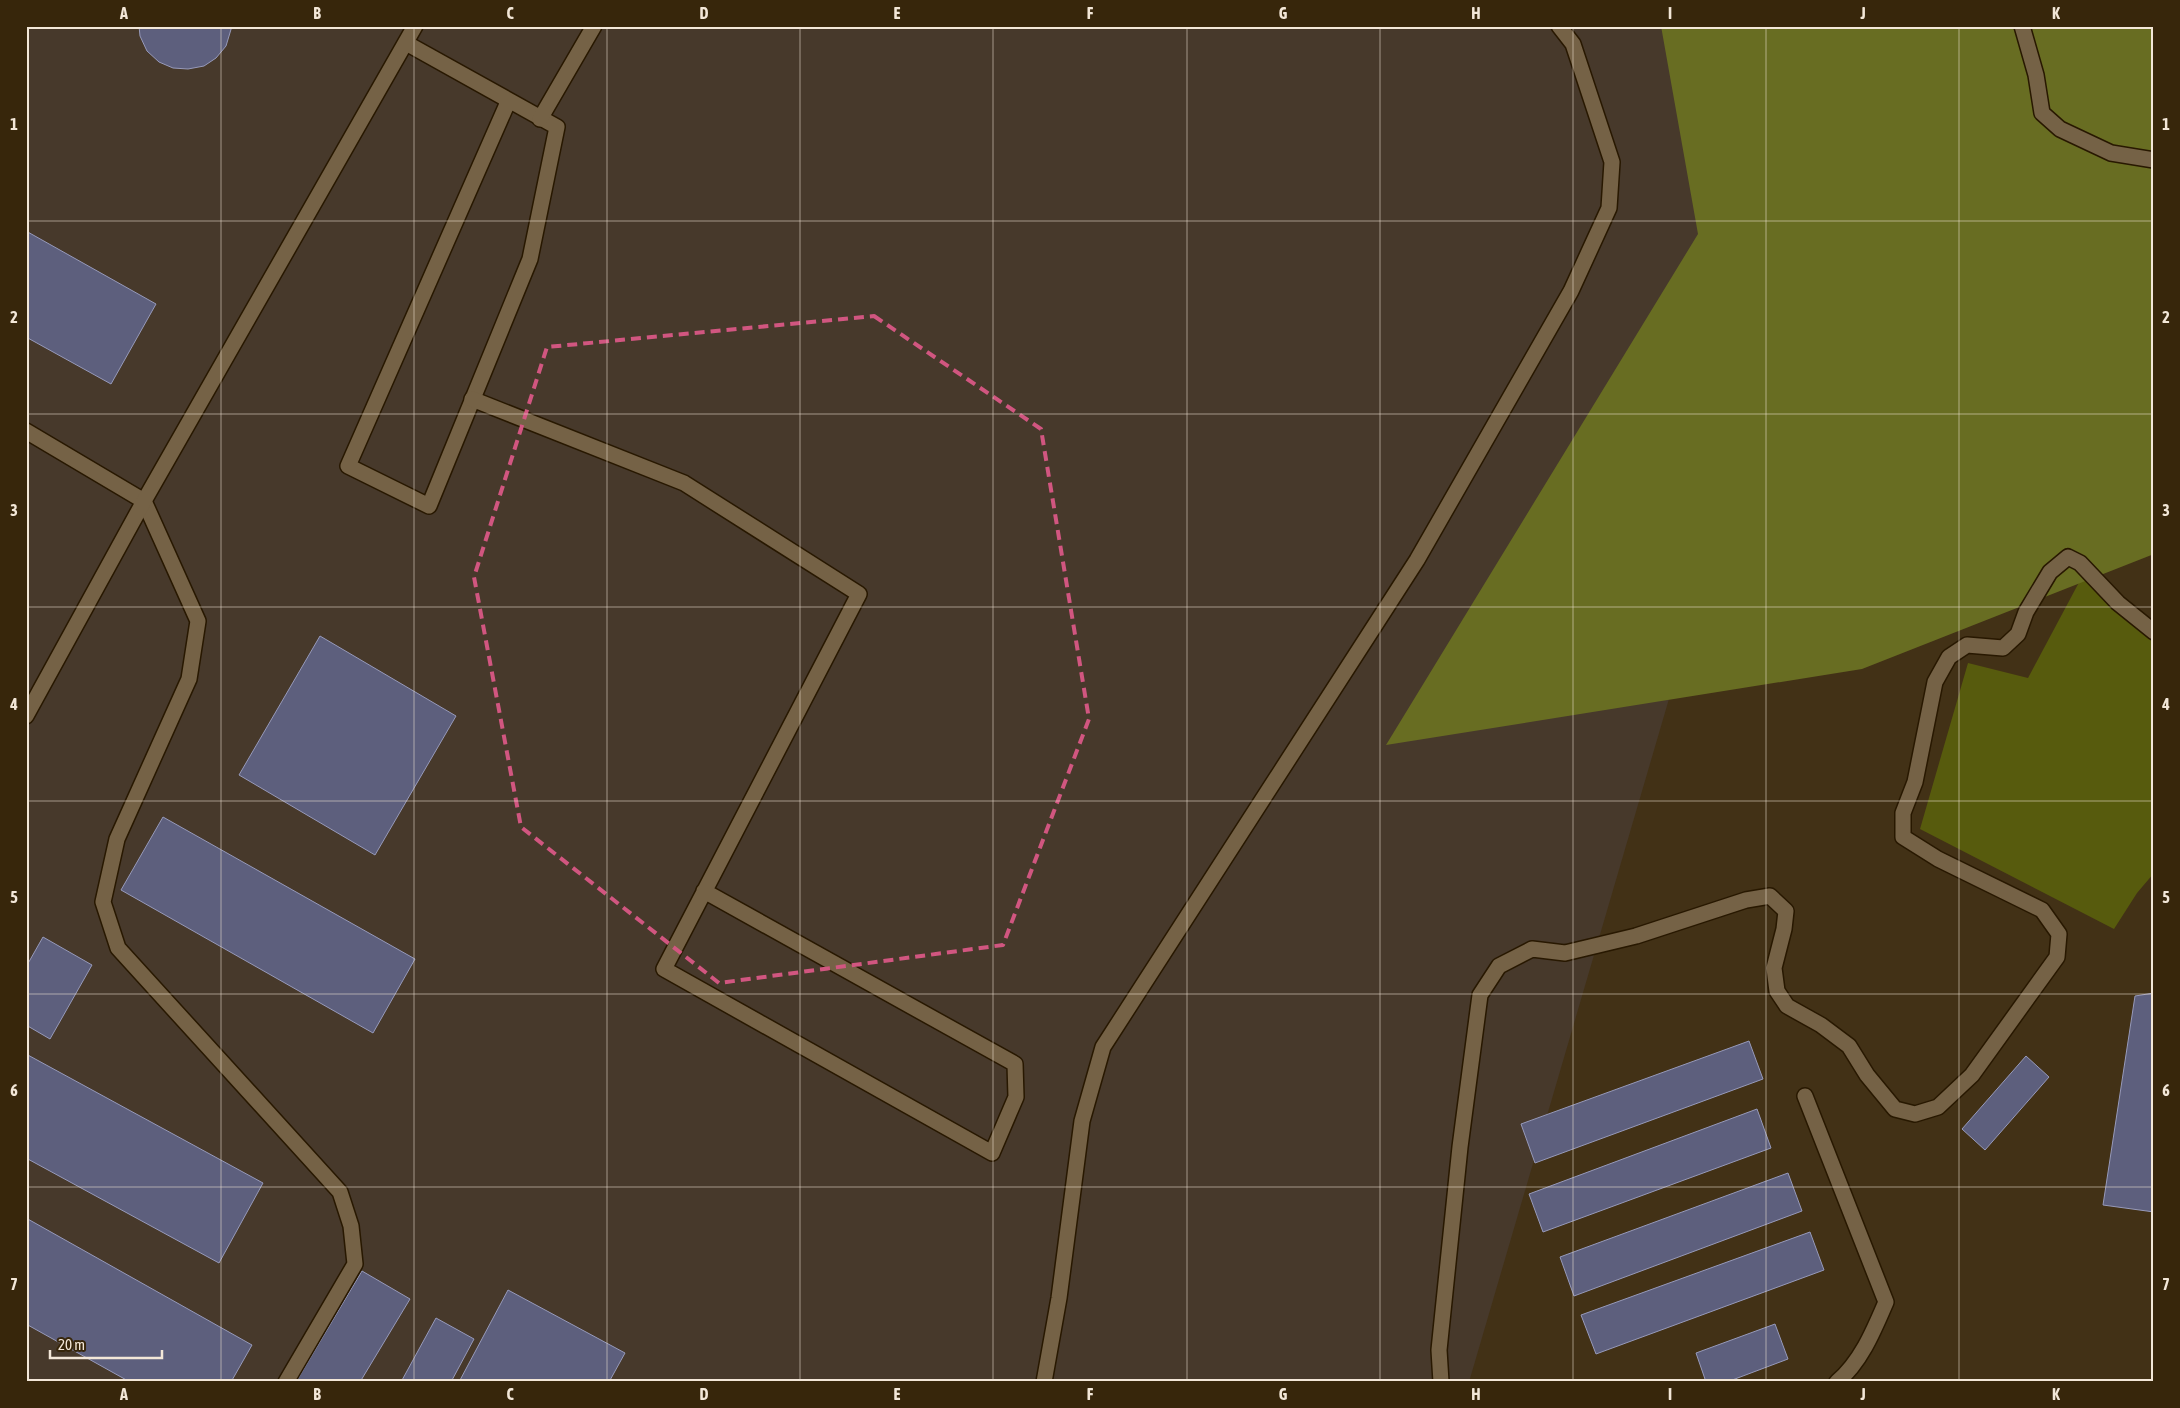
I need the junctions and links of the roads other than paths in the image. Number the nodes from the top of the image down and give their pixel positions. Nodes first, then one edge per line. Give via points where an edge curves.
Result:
1 (415, 26) edge
2 (594, 26) edge
3 (1559, 26) edge
4 (2022, 26) edge
5 (406, 43) junction
6 (508, 102) junction
7 (540, 119) junction
8 (2154, 160) edge
9 (472, 399) junction
10 (26, 431) edge
11 (144, 501) junction
12 (2154, 632) edge
13 (26, 716) edge
14 (704, 891) junction
15 (1805, 1096) dead end
16 (286, 1382) edge
17 (1044, 1382) edge
18 (1441, 1382) edge
19 (1837, 1382) edge

1 - 5 street
2 - 7 street
3 - 17 street via 1573,44 1612,162 1609,208 1571,291 1417,560 1102,1047 1082,1121 1059,1298
4 - 8 street via 2036,75 2042,113 2060,129 2111,153
5 - 6 street
5 - 11 street
6 - 7 street
6 - 9 street via 348,466 429,506
7 - 9 street via 557,128 530,259
9 - 14 street via 684,483 859,594
10 - 11 street
11 - 13 street
11 - 16 street via 198,621 189,679 117,839 103,902 118,948 340,1192 351,1226 355,1264
12 - 18 street via 2118,603 2080,564 2068,557 2050,572 2026,612 2018,634 2003,648 1967,645 1949,657 1935,682 1915,782 1903,813 1903,837 1938,859 2042,910 2059,934 2057,957 1972,1075 1938,1107 1915,1114 1894,1109 1849,1046 1787,1006 1777,991 1774,968 1786,911 1770,896 1746,900 1636,936 1565,953 1532,949 1499,966 1480,995 1439,1350
14 - 14 street via 664,969 992,1153 1016,1097 1015,1064
15 - 19 street via 1886,1302 1869,1340

